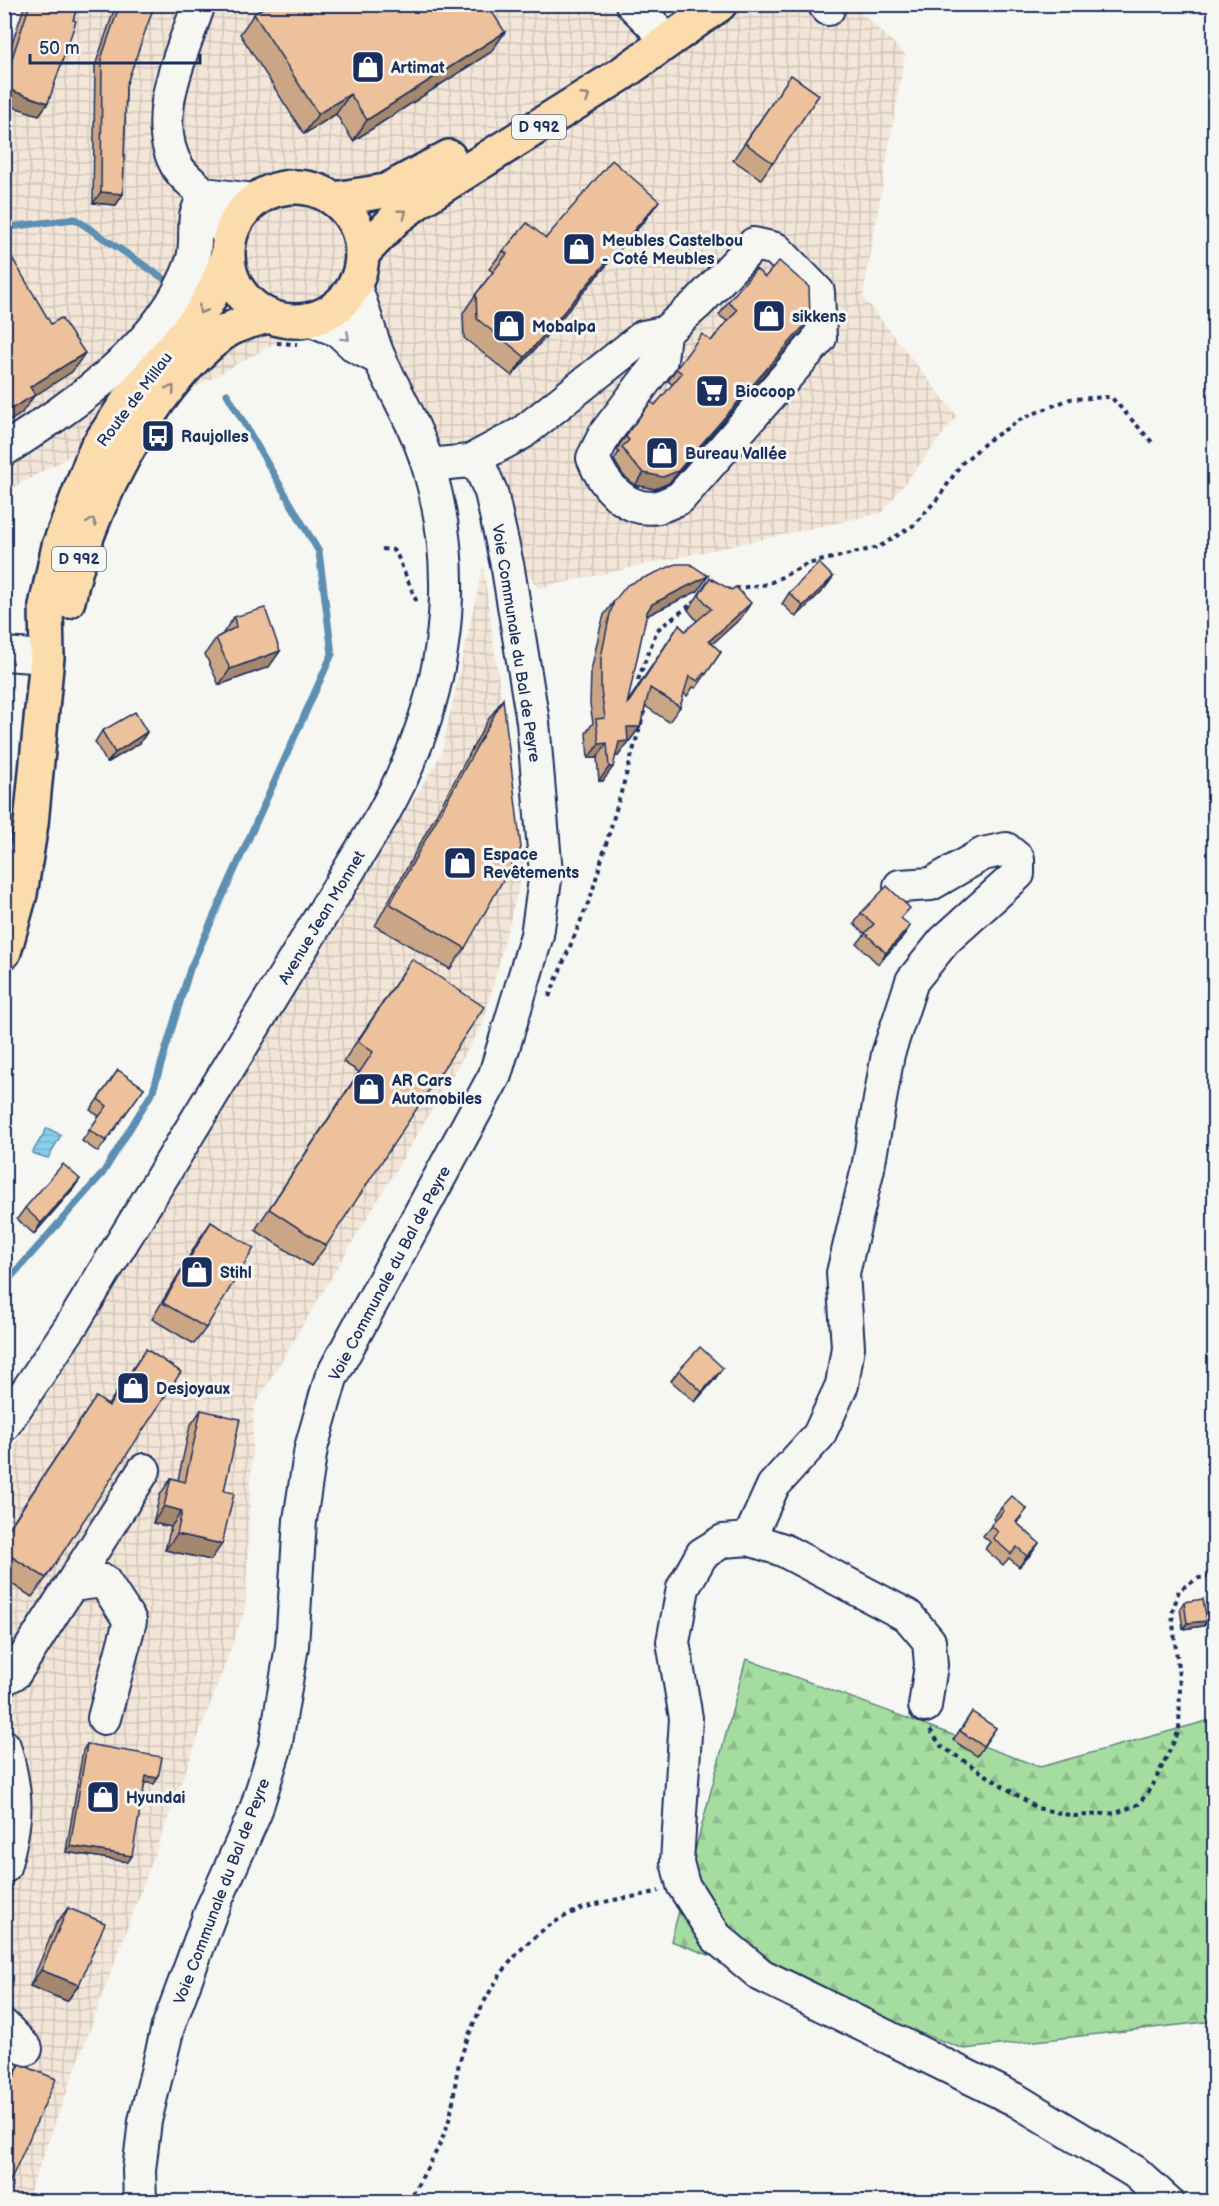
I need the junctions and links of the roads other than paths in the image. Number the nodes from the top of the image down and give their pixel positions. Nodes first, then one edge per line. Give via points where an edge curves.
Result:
1 (199, 4) edge
2 (686, 4) edge
3 (720, 4) edge
4 (644, 16) edge
5 (204, 194) junction
6 (254, 200) junction
7 (334, 200) junction
8 (228, 247) junction
9 (358, 269) junction
10 (272, 330) junction
11 (305, 332) junction
12 (664, 333) junction
13 (380, 359) junction
14 (4, 450) edge
15 (470, 461) junction
16 (428, 465) junction
17 (4, 654) edge
18 (47, 657) junction
19 (900, 886) dead end
20 (4, 952) edge
21 (4, 1425) edge
22 (144, 1470) dead end
23 (749, 1539) junction
24 (71, 1585) junction
25 (4, 1679) edge
26 (926, 1706) road end
27 (104, 1718) dead end
28 (4, 1746) edge
29 (4, 1867) edge
30 (4, 2026) edge
31 (26, 2049) dead end
32 (140, 2202) edge
33 (1168, 2202) edge

1 - 5 street via 178,64 168,105 167,135 177,166 187,181
2 - 4 main road, D 992
9 -> 3 main road, D 992 via 396,218 419,201 620,75
4 - 7 main road, D 992 via 538,103 424,172 386,191
5 - 6 street
5 - 8 street
5 - 14 street via 196,216 193,260 165,314 136,349 71,405
6 - 7 main road via 276,189 300,187
6 - 8 main road via 238,217
7 - 9 main road via 357,229
8 - 10 main road via 229,270 240,292
8 -> 18 main road, Route de Millau / D 992 via 216,288 199,316 128,401 96,449 58,546 46,606
9 - 11 main road via 340,303
9 - 13 street, Avenue Jean Monnet
10 - 11 main road via 296,321
18 -> 10 main road, Route de Millau / D 992 via 65,612 92,520 118,463 189,366 223,334 244,323
11 -> 13 street via 339,331 356,347
12 - 12 street via 754,244 776,249 818,292 820,338 680,498 657,507 626,503 600,475 593,458 605,434 661,360
12 - 15 street via 643,337 522,433
13 - 16 street, Avenue Jean Monnet via 401,397
15 - 16 street
15 - 32 street, Voie Communale du Bal de Peyre via 481,469 491,492 533,722 546,873 537,935 495,1075 331,1378 309,1458 300,1520 292,1646 275,1748 255,1813 212,1909 168,2027 144,2121
16 - 21 street, Avenue Jean Monnet via 444,540 444,626 431,705 402,782 72,1323
17 - 18 street
18 - 20 main road, Route de Millau / D 992 via 31,824 20,894
19 - 23 street via 931,884 983,854 1006,849 1018,859 1018,873 944,941 912,981 888,1054 868,1168 843,1273 848,1347 842,1385 819,1435 773,1486
22 - 24 street
23 - 26 street via 783,1550 908,1617 929,1641 931,1665
23 - 33 street via 723,1540 702,1554 684,1588 673,1642 686,1718 677,1862 683,1886 716,1937 761,1975 1016,2100 1135,2172
24 - 25 street via 15,1673
24 - 27 street via 104,1581 130,1621
28 - 29 street via 15,1786 14,1832
30 - 31 street

